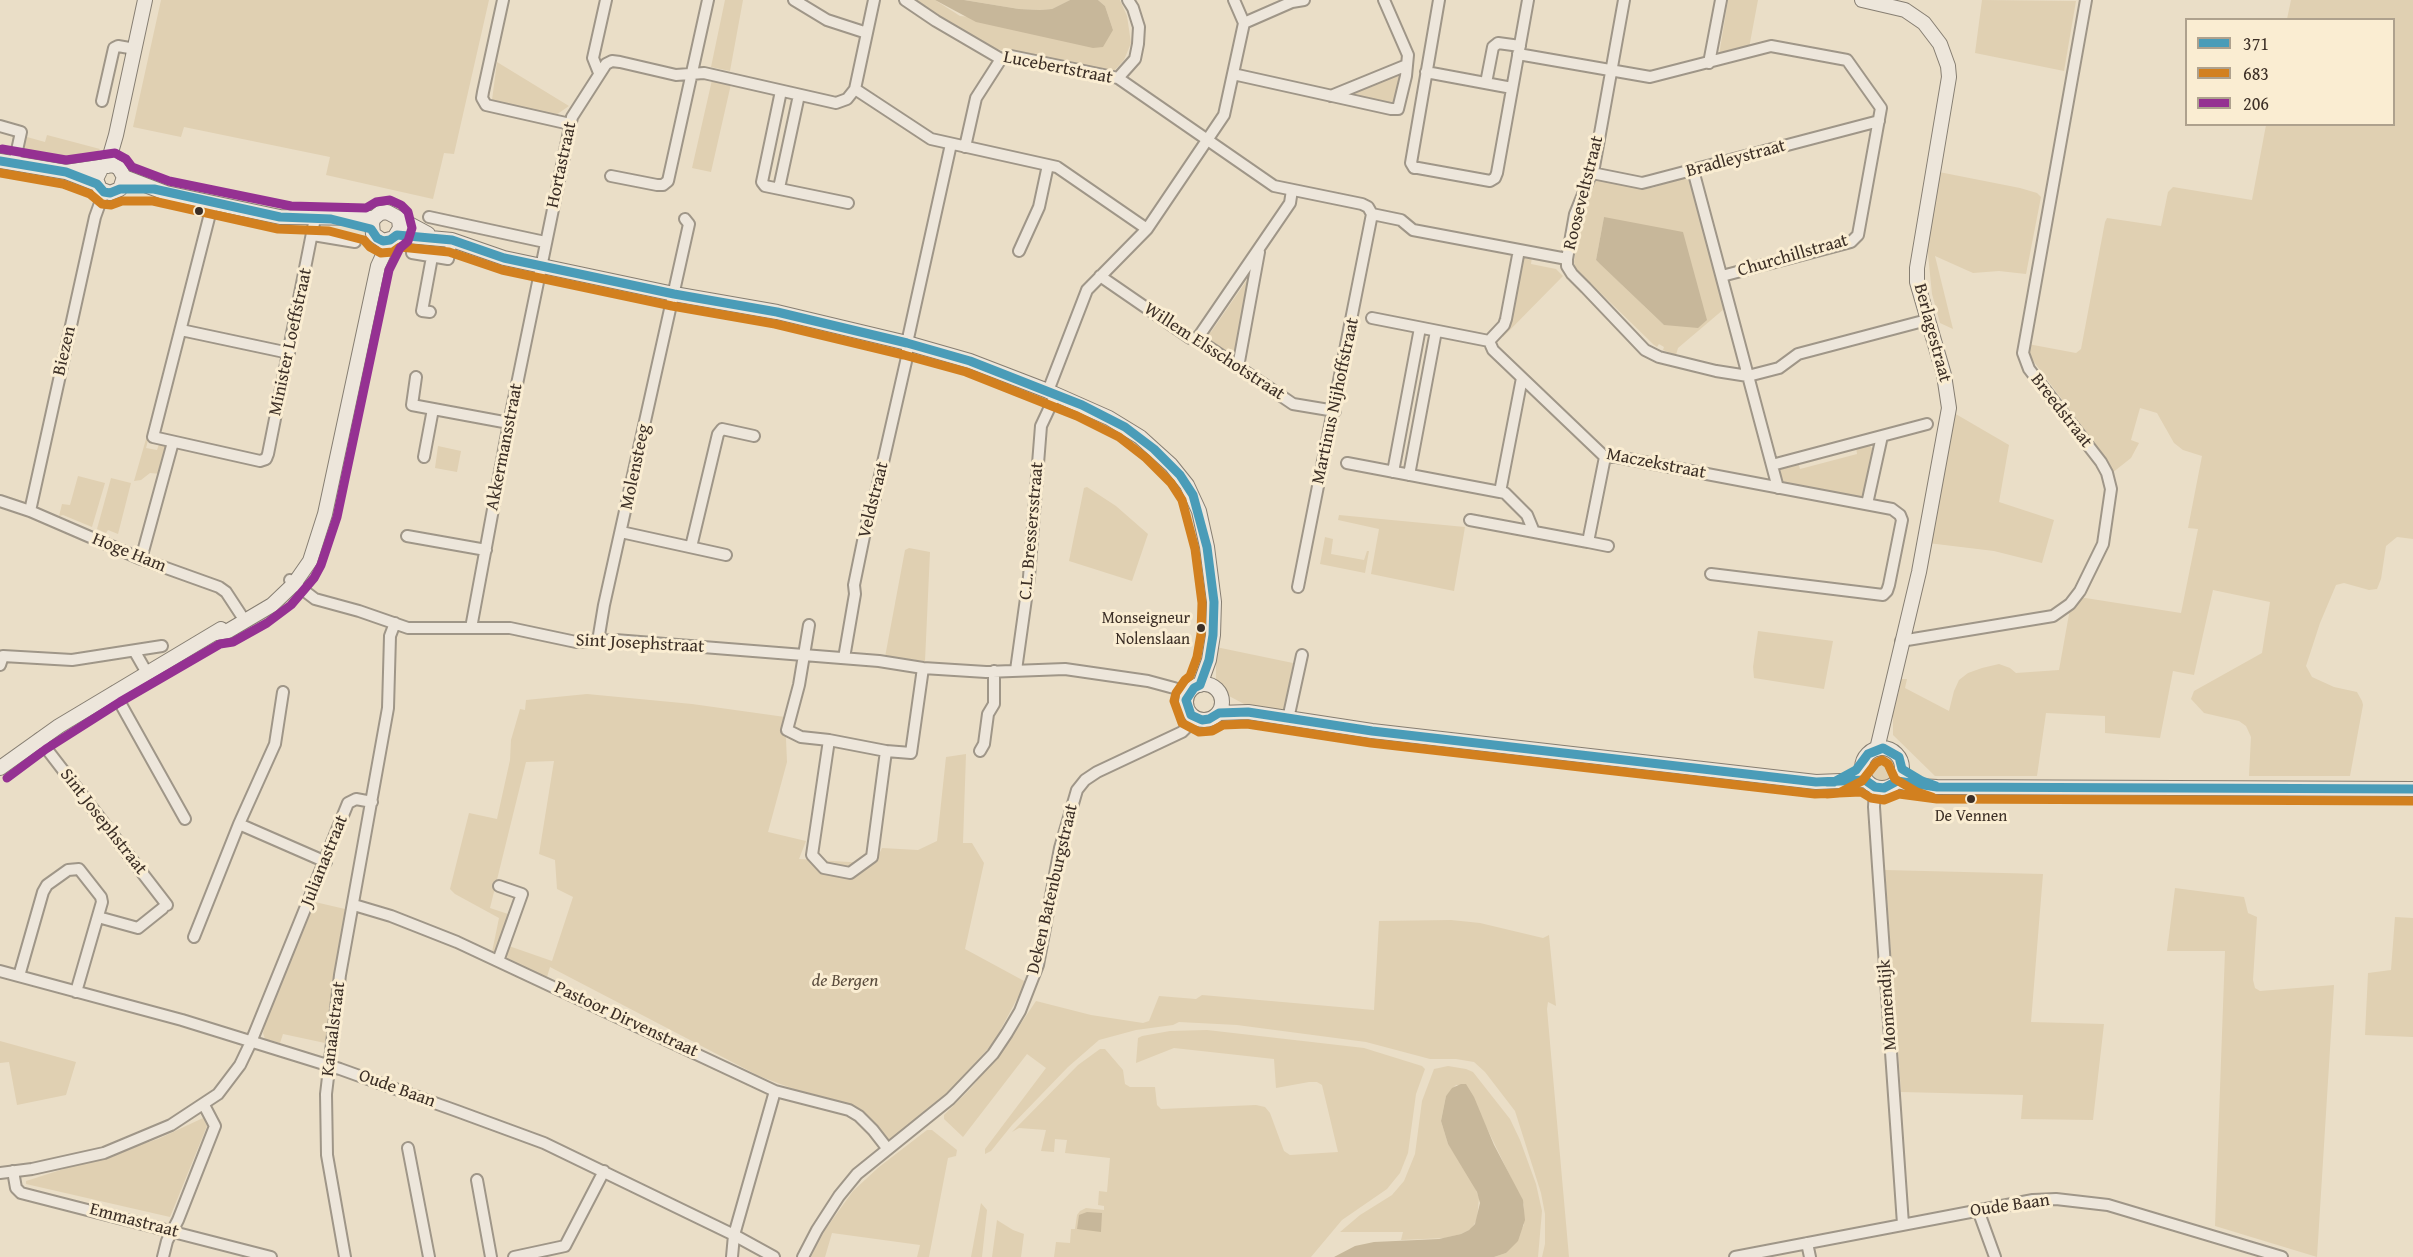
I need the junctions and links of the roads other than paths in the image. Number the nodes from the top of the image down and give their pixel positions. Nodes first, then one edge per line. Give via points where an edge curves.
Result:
1 (145, 0) edge
2 (503, 0) edge
3 (606, 0) edge
4 (708, 0) edge
5 (794, 0) edge
6 (874, 0) edge
7 (905, 0) edge
8 (1128, 0) edge
9 (1234, 0) edge
10 (1304, 0) edge
11 (1384, 0) edge
12 (1439, 0) edge
13 (1528, 0) edge
14 (1624, 0) edge
15 (1720, 0) edge
16 (1862, 0) edge
17 (2086, 0) edge
18 (1244, 23) junction
19 (867, 33) junction
20 (135, 49) junction
21 (1519, 50) junction
22 (1001, 59) junction
23 (1709, 63) junction
24 (1407, 64) junction
25 (1610, 70) junction
26 (692, 72) junction
27 (1426, 72) junction
28 (599, 73) junction
29 (1233, 74) junction
30 (1118, 78) junction
31 (1486, 83) junction
32 (1512, 88) junction
33 (855, 89) junction
34 (781, 91) junction
35 (799, 95) junction
36 (1331, 96) junction
37 (102, 101) dead end
38 (1879, 121) junction
39 (570, 124) junction
40 (0, 126) edge
41 (1208, 141) junction
42 (951, 144) junction
43 (965, 147) junction
44 (7, 163) edge
45 (1048, 165) junction
46 (1693, 170) junction
47 (66, 172) junction
48 (1592, 173) junction
49 (114, 174) junction
50 (611, 176) dead end
51 (101, 188) junction
52 (779, 188) junction
53 (1292, 190) junction
54 (213, 202) junction
55 (848, 204) dead end
56 (1372, 214) junction
57 (429, 217) dead end
58 (315, 218) junction
59 (685, 219) dead end
60 (399, 220) junction
61 (1147, 230) junction
62 (382, 232) junction
63 (314, 235) junction
64 (435, 237) junction
65 (452, 240) junction
66 (355, 242) dead end
67 (545, 242) junction
68 (1259, 248) junction
69 (1519, 250) junction
70 (1019, 251) dead end
71 (412, 253) dead end
72 (432, 257) junction
73 (1567, 260) junction
74 (540, 266) junction
75 (1100, 276) junction
76 (1722, 276) junction
77 (674, 294) junction
78 (430, 312) dead end
79 (1372, 318) dead end
80 (1927, 320) junction
81 (1420, 328) junction
82 (181, 330) junction
83 (1436, 331) junction
84 (1197, 339) junction
85 (1489, 341) junction
86 (906, 343) junction
87 (289, 353) junction
88 (1238, 367) junction
89 (1748, 376) junction
90 (416, 377) dead end
91 (1521, 378) junction
92 (1052, 393) junction
93 (433, 409) junction
94 (1335, 411) junction
95 (509, 423) junction
96 (1927, 424) dead end
97 (754, 436) dead end
98 (1882, 436) junction
99 (173, 442) junction
100 (424, 457) dead end
101 (1605, 458) junction
102 (1347, 463) dead end
103 (1772, 465) junction
104 (1393, 472) junction
105 (1409, 475) junction
106 (1778, 488) junction
107 (1500, 492) junction
108 (0, 501) edge
109 (1867, 504) junction
110 (30, 511) junction
111 (1470, 520) dead end
112 (621, 532) junction
113 (1534, 532) junction
114 (407, 536) dead end
115 (1588, 542) junction
116 (1608, 546) dead end
117 (691, 547) junction
118 (486, 550) junction
119 (726, 555) dead end
120 (141, 559) junction
121 (1711, 574) dead end
122 (292, 582) junction
123 (1298, 587) dead end
124 (243, 618) junction
125 (394, 623) junction
126 (808, 625) dead end
127 (471, 628) junction
128 (598, 641) junction
129 (1901, 641) junction
130 (162, 646) dead end
131 (135, 652) junction
132 (805, 655) junction
133 (1302, 655) dead end
134 (844, 658) junction
135 (2, 661) edge
136 (923, 668) junction
137 (1016, 669) junction
138 (994, 671) junction
139 (147, 673) junction
140 (1207, 686) junction
141 (114, 692) junction
142 (283, 692) dead end
143 (1188, 695) junction
144 (1220, 706) junction
145 (1196, 718) junction
146 (1288, 719) junction
147 (39, 739) junction
148 (830, 740) junction
149 (1883, 749) junction
150 (886, 750) junction
151 (980, 751) dead end
152 (1862, 764) junction
153 (0, 768) edge
154 (1899, 775) junction
155 (1834, 782) junction
156 (1870, 783) junction
157 (2413, 789) edge
158 (372, 802) junction
159 (186, 819) dead end
160 (239, 824) junction
161 (326, 862) junction
162 (499, 886) dead end
163 (354, 905) junction
164 (98, 916) junction
165 (194, 937) dead end
166 (498, 961) junction
167 (0, 971) edge
168 (19, 976) junction
169 (76, 992) junction
170 (251, 1042) junction
171 (329, 1066) junction
172 (775, 1091) junction
173 (204, 1105) junction
174 (408, 1148) dead end
175 (887, 1148) junction
176 (13, 1171) junction
177 (604, 1171) junction
178 (0, 1173) edge
179 (477, 1180) dead end
180 (1978, 1210) junction
181 (1903, 1224) junction
182 (172, 1231) junction
183 (734, 1235) junction
184 (1807, 1243) junction
185 (163, 1257) edge
186 (271, 1257) edge
187 (345, 1257) edge
188 (429, 1257) edge
189 (491, 1257) edge
190 (514, 1257) edge
191 (732, 1257) edge
192 (774, 1257) edge
193 (803, 1257) edge
194 (1735, 1257) edge
195 (1810, 1257) edge
196 (1995, 1257) edge
197 (2282, 1257) edge

1 - 20 street
2 - 39 street via 482,98 490,107
3 - 28 street via 593,58
4 - 26 street
5 - 19 street via 827,20
6 - 19 street
7 - 22 street, Lucebertstraat
8 - 30 street via 1138,27 1138,44 1135,58
9 - 18 street
10 - 18 street
11 - 24 street via 1408,55
12 - 27 street
13 - 21 street
14 - 25 street, Rooseveltstraat
15 - 23 street
16 - 80 street, Berlagestraat via 1916,16 1940,44 1948,66 1948,90 1917,262 1917,282
17 - 129 street, Breedstraat via 2023,353 2029,369 2107,473 2111,489 2103,544 2080,591 2053,616
18 - 29 street, C.L. Bressersstraat
19 - 33 street
20 - 37 street via 114,48
20 - 49 street via 116,135
21 - 25 street, Churchillstraat
21 - 31 street, Churchillstraat via 1498,43 1493,47
21 - 32 street
22 - 30 street, Lucebertstraat via 1011,56
22 - 43 street via 976,98
23 - 25 street, Churchillstraat via 1650,77
23 - 38 street, Churchillstraat via 1771,46 1847,60 1881,108
24 - 36 street
24 - 36 street via 1398,109
25 - 48 street, Rooseveltstraat
26 - 28 street via 676,75 612,61
26 - 34 street
26 - 50 street via 668,181 657,185
27 - 31 street
27 - 32 street via 1412,165 1485,181 1495,178
28 - 39 street, Hortastraat
29 - 36 street
29 - 41 street, C.L. Bressersstraat via 1224,115
30 - 41 street, Lucebertstraat
31 - 32 street
33 - 35 street via 847,99 836,103
33 - 42 street via 931,140
34 - 35 street
34 - 52 street via 762,182
35 - 52 street
38 - 46 street, Bradleystraat
38 - 76 street, Churchillstraat via 1858,235 1851,242
39 - 67 street, Hortastraat
40 - 44 street via 21,132
41 - 53 street, Lucebertstraat via 1274,186
41 - 61 street, C.L. Bressersstraat
42 - 43 street
42 - 86 street, Veldstraat
43 - 45 street
44 - 47 street
45 - 61 street
45 - 70 street via 1039,207
46 - 48 street, Bradleystraat via 1642,183
46 - 76 street
47 - 49 street
47 - 51 street
48 - 73 street, Rooseveltstraat via 1575,214
49 - 51 street via 98,173
49 - 51 street via 115,192
49 - 54 street via 154,189
51 - 110 street, Biezen
52 - 55 street
53 - 56 street, Lucebertstraat via 1362,204
53 - 68 street via 1290,203
54 - 58 street via 280,217
54 - 82 street
56 - 69 street, Lucebertstraat via 1401,220 1413,230
56 - 94 street, Martinus Nijhoffstraat
57 - 67 street
58 - 62 street
58 - 63 street, Minister Loeffstraat
59 - 77 street via 689,224
60 - 62 street via 400,228
60 - 62 street via 387,212 380,213
60 - 64 street
61 - 75 street, C.L. Bressersstraat
62 - 64 street
62 - 122 street via 325,514 314,550
63 - 66 street
63 - 87 street, Minister Loeffstraat
64 - 65 street
65 - 72 street via 448,259
65 - 74 street
67 - 74 street, Hortastraat
68 - 84 street
68 - 88 street
69 - 73 street, Lucebertstraat
69 - 85 street via 1506,319
71 - 72 street
72 - 78 street via 422,311
73 - 89 street, Rooseveltstraat via 1572,274 1645,350 1659,357
74 - 77 street
74 - 95 street, Akkermansstraat
75 - 84 street, Willem Elsschotstraat
75 - 92 street, C.L. Bressersstraat via 1083,298
76 - 89 street
77 - 86 street via 777,312
77 - 112 street, Molensteeg
79 - 81 street
80 - 89 street, Rooseveltstraat via 1798,354 1779,368
80 - 129 street, Berlagestraat via 1944,375 1949,408 1919,572
81 - 83 street
81 - 104 street
82 - 87 street
82 - 99 street via 153,436
83 - 85 street
83 - 105 street
84 - 88 street, Willem Elsschotstraat
85 - 91 street, Maczekstraat
86 - 92 street via 970,361
86 - 134 street, Veldstraat via 907,357 854,585
87 - 99 street, Minister Loeffstraat via 266,459 260,461
88 - 94 street, Willem Elsschotstraat via 1293,404
89 - 103 street
90 - 93 street via 412,405
91 - 101 street, Maczekstraat
91 - 107 street
92 - 137 street, C.L. Bressersstraat via 1041,426 1028,588
92 - 140 street via 1109,418 1140,437 1187,485 1202,523 1212,583 1213,635
93 - 95 street
93 - 100 street
94 - 123 street, Martinus Nijhoffstraat
95 - 118 street, Akkermansstraat
96 - 98 street
97 - 117 street via 722,429 717,434
98 - 103 street
98 - 109 street
99 - 120 street
101 - 106 street, Maczekstraat via 1617,457
101 - 115 street
102 - 104 street
103 - 106 street
104 - 105 street
105 - 107 street
106 - 109 street, Maczekstraat
107 - 113 street via 1527,515
108 - 110 street, Hoge Ham
109 - 121 street, Maczekstraat via 1897,511 1902,520 1889,585 1882,595
110 - 120 street, Hoge Ham
111 - 113 street
112 - 117 street
112 - 128 street, Molensteeg
113 - 115 street
114 - 118 street
115 - 116 street
117 - 119 street
118 - 127 street, Akkermansstraat
120 - 124 street, Hoge Ham via 219,587
122 - 124 street via 272,605
122 - 125 street, Sint Josephstraat via 315,599
124 - 139 street via 225,624
125 - 127 street, Sint Josephstraat via 408,628
125 - 158 street, Julianastraat via 390,636 388,708
126 - 132 street
127 - 128 street, Sint Josephstraat via 521,630 576,642
128 - 132 street, Sint Josephstraat
129 - 149 street, Berlagestraat via 1882,723
130 - 131 street
131 - 135 street via 72,660
131 - 139 street
132 - 134 street, Sint Josephstraat
132 - 148 street via 787,730 801,737
133 - 146 street
134 - 136 street, Sint Josephstraat
136 - 138 street, Sint Josephstraat
136 - 150 street via 911,753
137 - 138 street, Sint Josephstraat
137 - 143 street, Sint Josephstraat via 1099,673 1167,686
138 - 151 street via 994,704
139 - 141 street
140 - 143 street via 1194,688
140 - 144 street via 1219,693
141 - 147 street
141 - 159 street
142 - 160 street via 275,744
143 - 145 street via 1187,709
144 - 145 street via 1209,720
144 - 146 street
145 - 175 street, Deken Batenburgstraat via 1182,732 1097,772 1077,790 1060,848 1042,953 1020,1011 993,1054 972,1078
146 - 155 street
147 - 153 street
147 - 164 street, Sint Josephstraat via 165,906 138,928
148 - 150 street
148 - 150 street via 812,855 824,868 850,873 872,857
149 - 152 street via 1868,754
149 - 154 street via 1899,757
152 - 155 street
152 - 156 street
154 - 156 street via 1884,788
154 - 157 street via 1919,786 1937,787
155 - 156 street
156 - 181 street, Monnendijk
158 - 161 street, Julianastraat via 356,799 348,803
158 - 163 street, Kanaalstraat
160 - 161 street
160 - 165 street
161 - 170 street, Julianastraat
162 - 166 street via 522,894
163 - 166 street, Pastoor Dirvenstraat via 424,929
163 - 171 street, Kanaalstraat via 340,975
164 - 168 street via 101,897 79,869 68,870 47,885
164 - 169 street
166 - 172 street, Pastoor Dirvenstraat
167 - 168 street, Oude Baan
168 - 169 street, Oude Baan
169 - 170 street, Oude Baan
170 - 171 street, Oude Baan
170 - 173 street, Julianastraat via 230,1082
171 - 177 street, Oude Baan via 544,1143
171 - 187 street, Kanaalstraat via 327,1155
172 - 175 street, Pastoor Dirvenstraat via 849,1110
172 - 183 street
173 - 176 street via 171,1125 104,1153
173 - 182 street via 215,1126
174 - 188 street
175 - 193 street, Deken Batenburgstraat via 839,1196
176 - 178 street
176 - 182 street, Emmastraat via 21,1193
177 - 183 street, Oude Baan
177 - 190 street via 565,1246
179 - 189 street
180 - 181 street, Oude Baan
180 - 196 street
180 - 197 street, Oude Baan via 2033,1200 2080,1200
181 - 184 street, Oude Baan
182 - 185 street
182 - 186 street, Emmastraat
183 - 191 street
183 - 192 street, Oude Baan
184 - 194 street, Oude Baan
184 - 195 street

